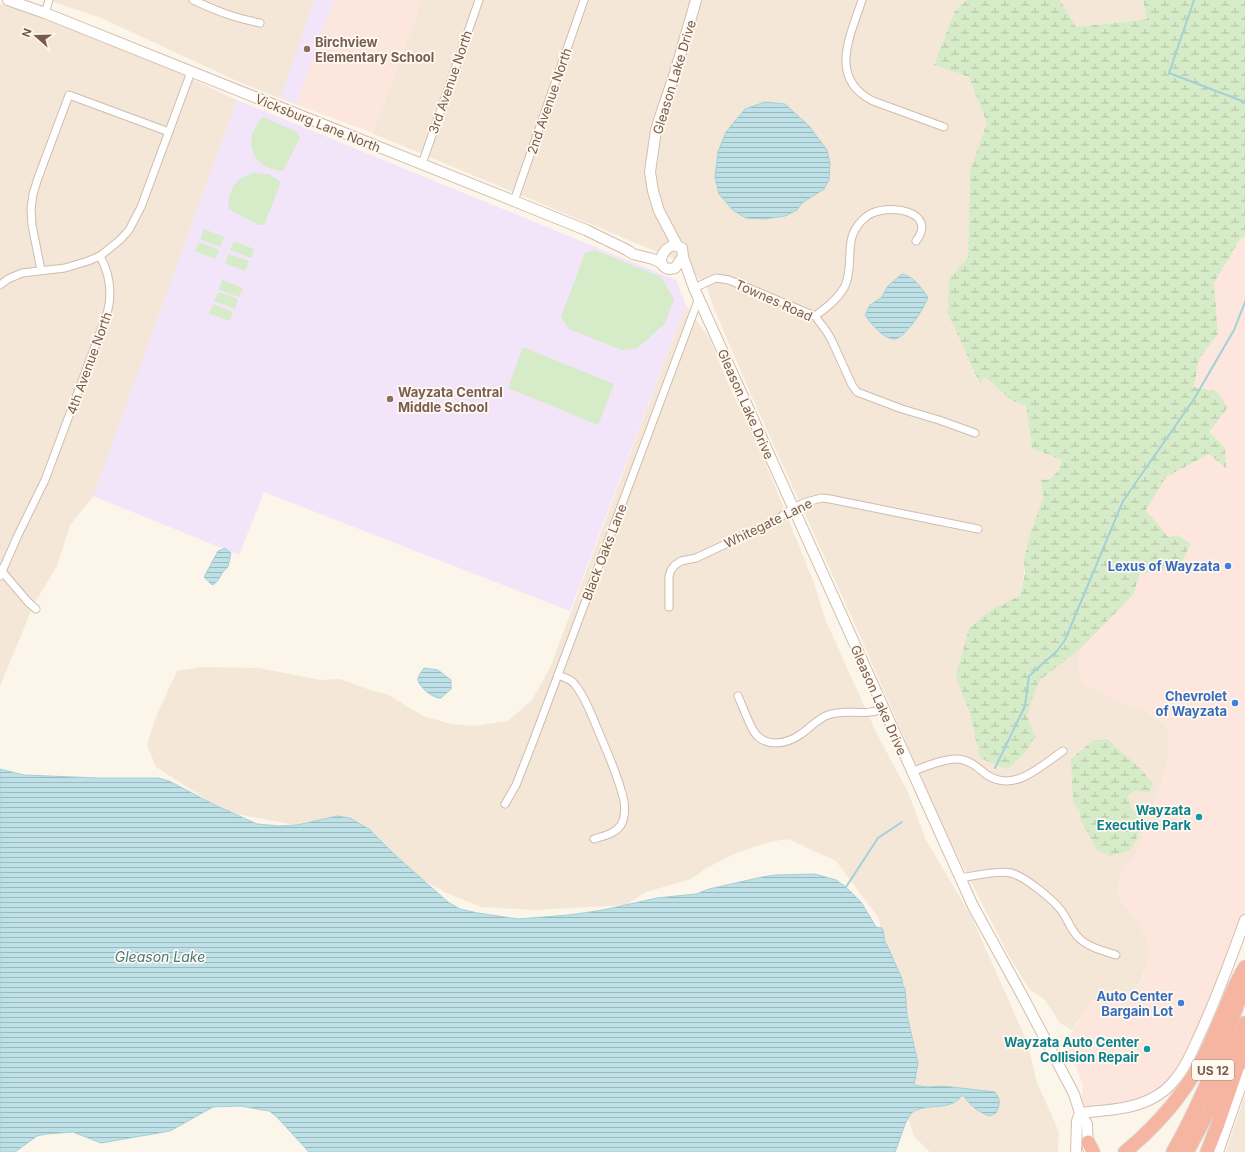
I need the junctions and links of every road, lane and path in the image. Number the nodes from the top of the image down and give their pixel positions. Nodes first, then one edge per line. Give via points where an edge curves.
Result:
1 (8, 0) edge
2 (50, 0) edge
3 (193, 0) edge
4 (479, 0) edge
5 (584, 0) edge
6 (696, 0) edge
7 (862, 0) edge
8 (45, 12) junction
9 (260, 23) dead end
10 (191, 72) junction
11 (944, 127) dead end
12 (169, 132) junction
13 (422, 164) junction
14 (514, 201) junction
15 (916, 241) dead end
16 (674, 245) junction
17 (100, 256) junction
18 (683, 257) junction
19 (661, 259) junction
20 (675, 268) junction
21 (41, 270) junction
22 (0, 284) edge
23 (692, 284) junction
24 (699, 298) junction
25 (815, 316) junction
26 (975, 433) dead end
27 (793, 508) junction
28 (978, 529) dead end
29 (1, 572) edge
30 (669, 607) dead end
31 (36, 609) dead end
32 (558, 675) junction
33 (738, 696) dead end
34 (882, 708) junction
35 (1063, 751) dead end
36 (911, 772) junction
37 (505, 804) dead end
38 (594, 839) dead end
39 (960, 878) junction
40 (1245, 920) edge
41 (1116, 955) dead end
42 (1245, 966) edge
43 (1245, 984) edge
44 (1245, 1023) edge
45 (1245, 1045) edge
46 (1245, 1074) edge
47 (1080, 1113) junction
48 (1090, 1149) edge
49 (1076, 1152) edge
50 (1125, 1152) edge
51 (1173, 1152) edge
52 (1187, 1152) edge
53 (1210, 1152) edge

1 - 8 main road, Vicksburg Lane North
2 - 8 street
3 - 9 street via 222,13
4 - 13 street, 3rd Avenue North
5 - 14 street, 2nd Avenue North
6 - 16 main road, Gleason Lake Drive via 656,130 650,172 659,211
7 - 11 street via 845,54 846,69 851,82 857,90 873,101
8 - 10 main road, Vicksburg Lane North
10 - 12 street
10 - 13 main road, Vicksburg Lane North
12 - 17 street via 136,219 120,240
12 - 21 street via 69,95 33,194 32,225
13 - 14 main road, Vicksburg Lane North
14 - 19 main road, Vicksburg Lane North via 586,230 627,250 635,249 654,254
15 - 25 street via 921,232 920,221 916,216 902,210 887,209 868,216 854,231 848,278 844,287 833,302
16 - 18 main road, Gleason Lake Drive via 682,248
16 - 19 main road
17 - 21 street via 65,268
17 - 29 street, 4th Avenue North via 110,284 106,317 45,480
18 - 20 main road
18 - 23 main road, Gleason Lake Drive
19 - 20 main road, Vicksburg Lane North via 665,268
20 - 23 main road, Gleason Lake Drive
21 - 22 street via 22,273
23 - 24 main road, Gleason Lake Drive
23 - 25 street, Townes Road via 716,278 729,280
24 - 27 main road, Gleason Lake Drive
24 - 32 street, Black Oaks Lane
25 - 26 street, Townes Road via 827,332 857,392
27 - 28 street, Whitegate Lane via 814,500 830,499
27 - 30 street, Whitegate Lane via 775,521 696,558 675,565 669,576
27 - 34 main road, Gleason Lake Drive
29 - 31 street
32 - 37 street, Black Oaks Lane via 516,785
32 - 38 street via 576,685 589,708 614,768 624,802 625,813 621,825 606,836
33 - 34 street via 753,730 770,743 789,741 828,715 870,713
34 - 36 main road, Gleason Lake Drive
35 - 36 street via 1019,780 995,779 974,764 959,759
36 - 39 main road, Gleason Lake Drive
39 - 41 street via 1001,873 1019,876 1060,908 1081,940
39 - 47 main road, Gleason Lake Drive via 972,906 1056,1058 1074,1094
40 - 47 main road via 1201,1032 1185,1065 1172,1084 1150,1100 1137,1105
42 - 50 highway via 1206,1052 1190,1079 1156,1123
43 - 51 highway, US 12 via 1212,1073
44 - 52 highway, US 12 via 1209,1111
45 - 53 highway
46 - 53 main road
47 - 48 main road, Gleason Lake Drive via 1087,1124
47 - 49 main road via 1077,1121

